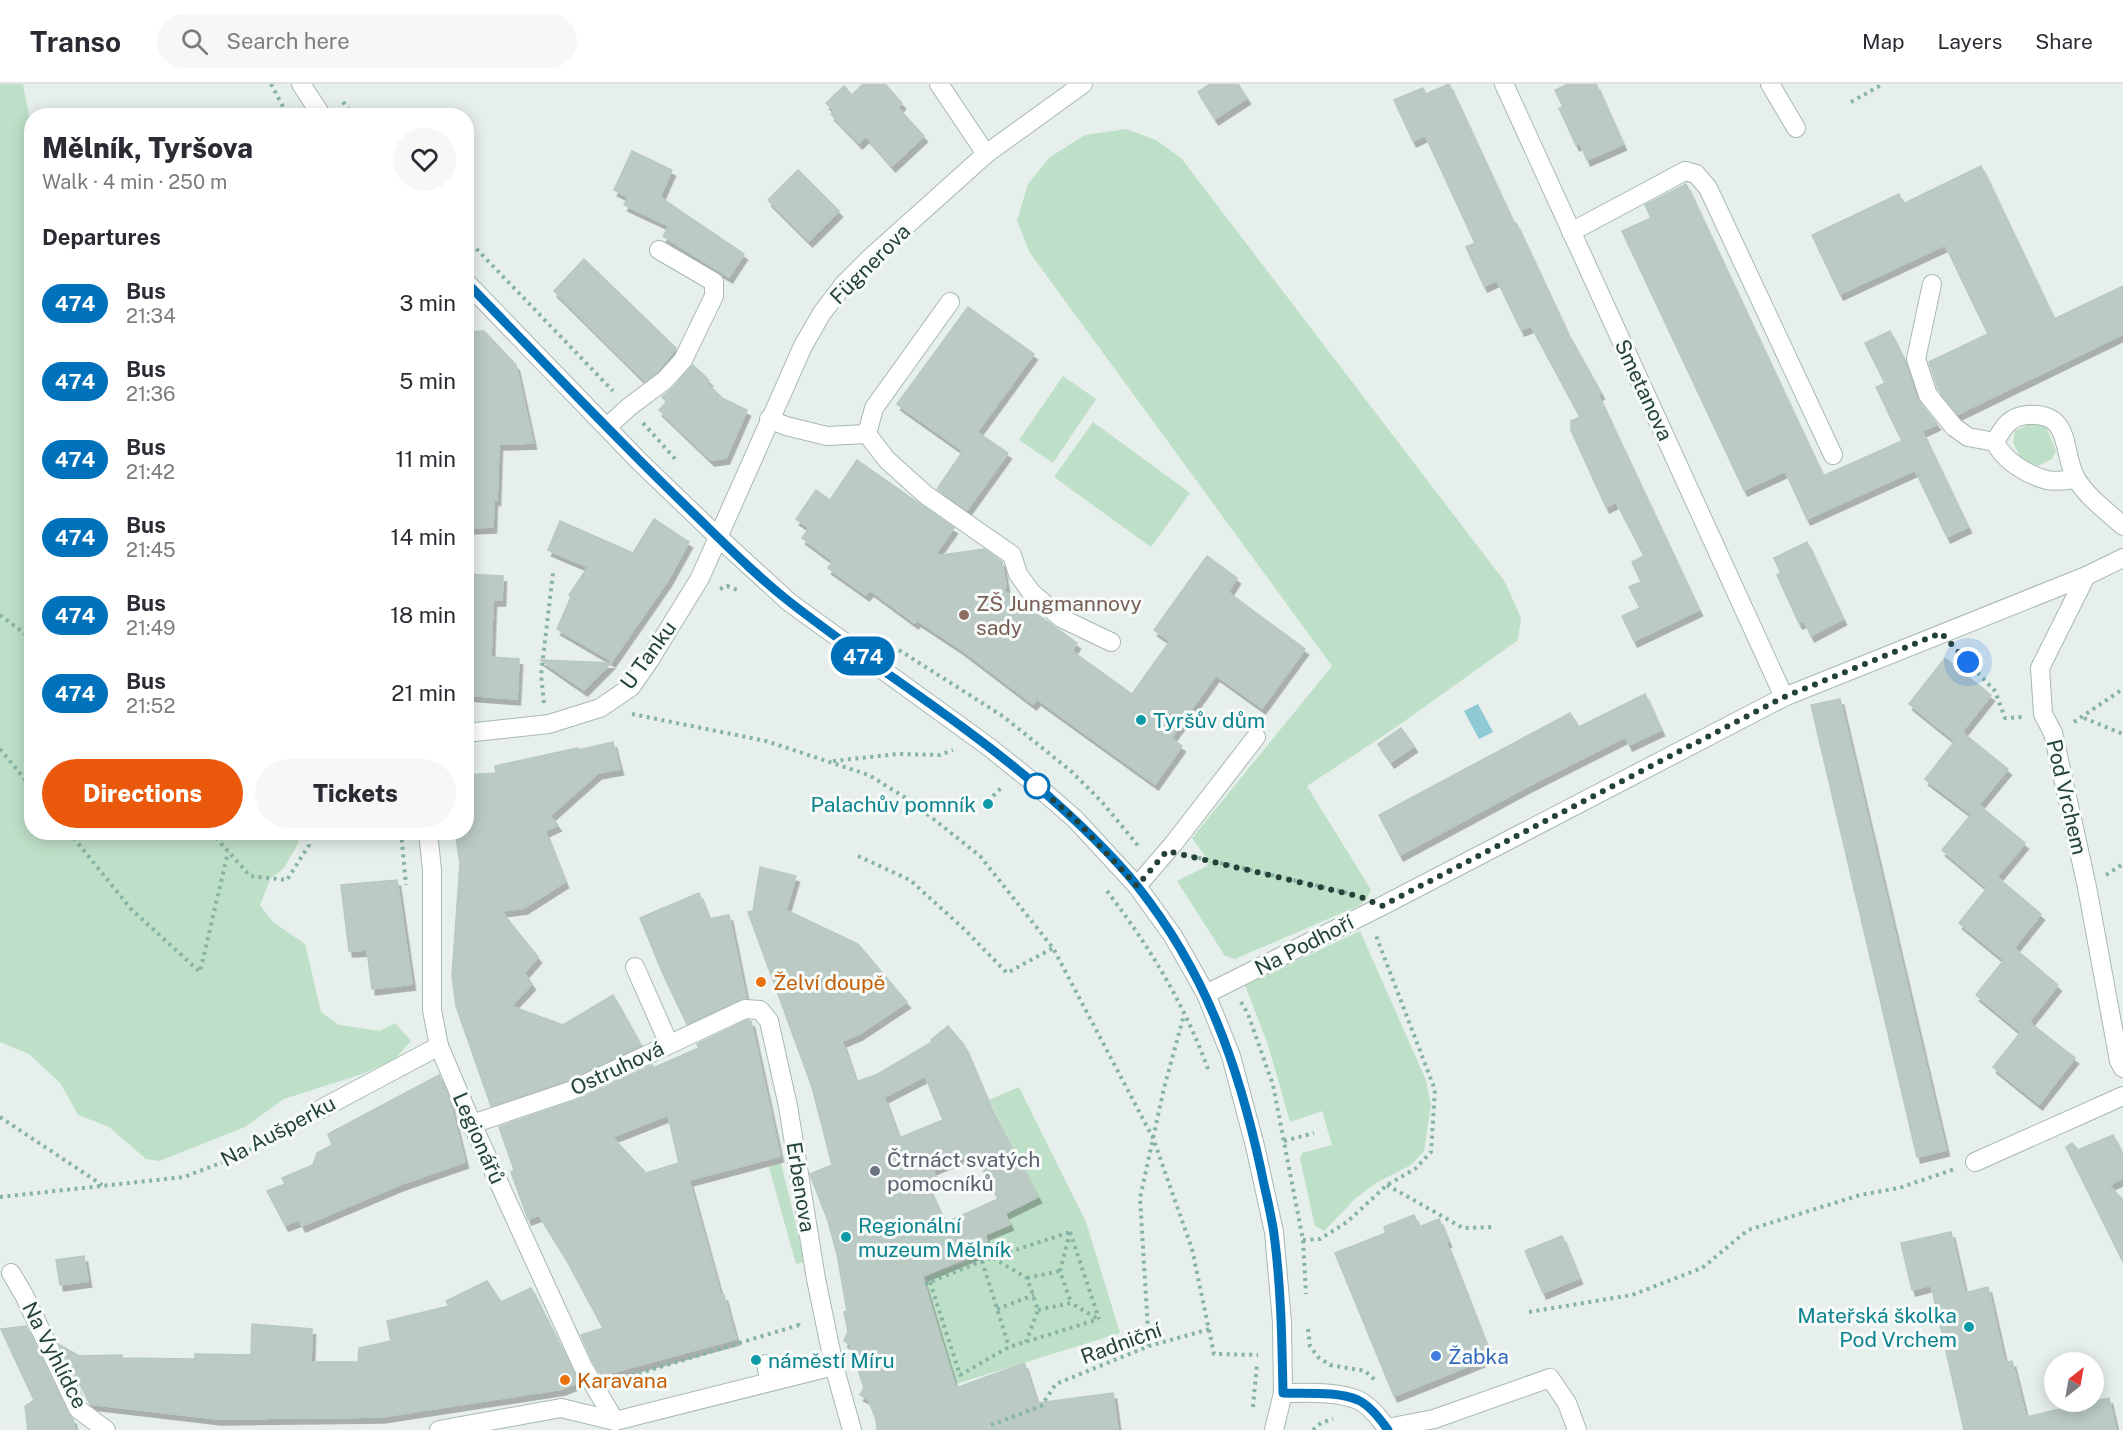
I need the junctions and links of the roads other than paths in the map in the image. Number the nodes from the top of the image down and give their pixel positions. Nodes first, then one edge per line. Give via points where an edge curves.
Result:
1 (301, 84) edge
2 (939, 84) edge
3 (1083, 84) edge
4 (1504, 84) edge
5 (1770, 84) edge
6 (317, 108) edge
7 (1796, 129) dead end
8 (986, 154) junction
9 (1571, 232) junction
10 (659, 250) dead end
11 (1932, 284) dead end
12 (474, 290) edge
13 (950, 302) dead end
14 (770, 419) junction
15 (607, 427) junction
16 (867, 434) junction
17 (1995, 442) junction
18 (1833, 455) dead end
19 (2076, 479) junction
20 (2123, 525) edge
21 (718, 537) junction
22 (2123, 558) edge
23 (2086, 576) junction
24 (1111, 642) dead end
25 (1784, 697) junction
26 (474, 732) edge
27 (1256, 737) dead end
28 (429, 840) edge
29 (1137, 886) junction
30 (635, 967) dead end
31 (1206, 994) junction
32 (760, 1010) joint
33 (669, 1044) junction
34 (439, 1046) junction
35 (2123, 1068) edge
36 (2123, 1096) edge
37 (321, 1109) road end
38 (472, 1124) junction
39 (1975, 1162) road end
40 (11, 1273) dead end
41 (766, 1364) dead end
42 (834, 1366) junction
43 (770, 1382) junction
44 (1283, 1393) junction
45 (615, 1421) junction
46 (1387, 1429) edge
47 (106, 1430) edge
48 (439, 1430) edge
49 (852, 1430) edge
50 (1274, 1430) edge
51 (1577, 1430) edge

1 - 6 street
2 - 8 street
3 - 8 street, Fügnerova
4 - 9 street, Smetanova
5 - 7 street
8 - 14 street, Fügnerova via 844,284 803,346
9 - 18 street via 1685,171 1696,174 1708,188
9 - 25 street, Smetanova
10 - 15 street via 714,282 714,297 683,360
11 - 17 street via 1916,359 1928,395 1954,427 1968,437
12 - 15 street
13 - 16 street via 874,408
14 - 16 street via 827,436
14 - 21 street, Fügnerova
15 - 21 street
16 - 24 street via 887,460 926,495 1012,555 1031,592 1061,618
17 - 19 street via 2000,453 2025,471 2048,480
17 - 19 street via 2005,423 2022,415 2039,414 2058,424
19 - 20 street
21 - 26 street, U Tanku via 700,578 631,687 600,708 549,724
21 - 29 street via 789,602 1029,779 1075,819
22 - 23 street
23 - 25 street, Na Podhoří
23 - 35 street, Pod Vrchem via 2040,668 2043,714 2056,744
25 - 31 street, Na Podhoří
27 - 29 street
28 - 34 street, Legionářů via 432,1010
29 - 31 street via 1173,936
30 - 33 street
31 - 44 street via 1231,1056 1274,1232
32 - 33 street, Ostruhová via 745,1010
32 - 42 street, Erbenova via 769,1021 788,1106
33 - 38 street, Ostruhová via 570,1091
34 - 37 street, Na Aušperku
34 - 38 street, Legionářů
36 - 39 street
38 - 45 street, Legionářů via 578,1357
40 - 47 street, Na Vyhlídce via 78,1409
41 - 43 street
42 - 43 street
42 - 49 street
43 - 45 street
44 - 46 street via 1329,1394 1359,1400
44 - 50 street
45 - 48 street via 561,1408
46 - 51 street via 1434,1419 1550,1378 1567,1403

